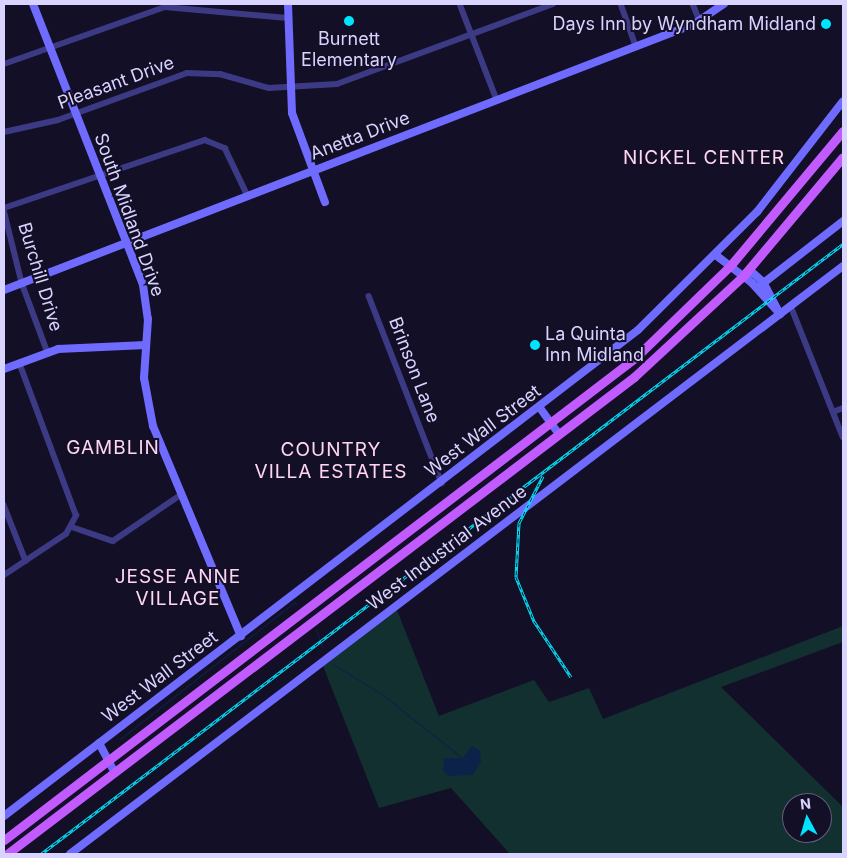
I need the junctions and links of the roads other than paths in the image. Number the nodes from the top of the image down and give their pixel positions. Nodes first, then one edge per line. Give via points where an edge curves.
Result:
1 (33, 4) edge
2 (288, 4) edge
3 (460, 4) edge
4 (553, 4) edge
5 (621, 4) edge
6 (693, 4) edge
7 (724, 4) edge
8 (288, 18) junction
9 (700, 21) junction
10 (472, 35) junction
11 (636, 46) junction
12 (50, 49) junction
13 (4, 64) edge
14 (290, 88) junction
15 (497, 100) junction
16 (843, 102) edge
17 (76, 113) junction
18 (843, 131) edge
19 (4, 132) edge
20 (843, 157) edge
21 (313, 171) junction
22 (101, 178) junction
23 (248, 196) junction
24 (326, 202) dead end
25 (4, 209) edge
26 (843, 221) edge
27 (126, 242) junction
28 (716, 256) junction
29 (730, 266) junction
30 (843, 266) edge
31 (743, 276) junction
32 (763, 282) junction
33 (22, 283) junction
34 (756, 288) junction
35 (4, 290) edge
36 (369, 296) dead end
37 (791, 306) junction
38 (780, 314) junction
39 (146, 345) junction
40 (48, 353) junction
41 (20, 363) junction
42 (4, 369) edge
43 (540, 408) junction
44 (843, 408) edge
45 (833, 412) junction
46 (552, 425) junction
47 (559, 434) junction
48 (843, 437) edge
49 (442, 483) junction
50 (182, 494) junction
51 (4, 504) edge
52 (72, 527) junction
53 (26, 561) junction
54 (4, 575) edge
55 (241, 636) junction
56 (99, 743) junction
57 (108, 761) junction
58 (115, 773) junction
59 (4, 816) edge
60 (4, 840) edge
61 (7, 854) edge
62 (70, 854) edge

1 - 12 street, South Midland Drive
2 - 8 street
3 - 10 street
4 - 10 street, Pleasant Drive
5 - 11 street
6 - 9 street
7 - 9 street, Anetta Drive
8 - 12 street via 165,7
8 - 14 street
9 - 11 street, Anetta Drive
10 - 14 street, Pleasant Drive via 350,81
10 - 15 street
11 - 15 street, Anetta Drive
12 - 13 street
12 - 17 street, South Midland Drive
14 - 17 street, Pleasant Drive via 261,87 210,72 187,73
14 - 21 street via 294,120
15 - 21 street, Anetta Drive
16 - 28 street, West Wall Street via 786,179
17 - 19 street, Pleasant Drive
17 - 22 street, South Midland Drive
18 - 29 main road, West Wall Street
20 - 31 main road
21 - 23 street, Anetta Drive
21 - 24 street
22 - 23 street via 205,140 226,148
22 - 25 street
22 - 27 street, South Midland Drive
23 - 27 street, Anetta Drive
25 - 33 street, Burchill Drive
26 - 32 street
27 - 33 street, Anetta Drive
27 - 39 street, South Midland Drive via 146,300
28 - 29 street
28 - 43 street, West Wall Street via 638,330
29 - 31 street
29 - 46 main road, West Wall Street via 641,352
30 - 37 street, West Industrial Avenue
31 - 32 street via 753,273
31 - 34 street
31 - 47 main road via 666,350
32 - 34 street
32 - 38 street
33 - 35 street, Anetta Drive
33 - 40 street, Burchill Drive
34 - 38 street
36 - 49 street, Brinson Lane
37 - 38 street, West Industrial Avenue
37 - 45 street
38 - 62 street, West Industrial Avenue
39 - 40 street
39 - 50 street, South Midland Drive via 148,409
40 - 41 street
41 - 42 street
41 - 52 street via 75,508
43 - 46 street
43 - 49 street, West Wall Street
44 - 45 street
45 - 48 street
46 - 47 street
46 - 57 main road, West Wall Street
47 - 58 main road
49 - 55 street, West Wall Street
50 - 52 street via 113,541
50 - 55 street, South Midland Drive
51 - 53 street
52 - 53 street
53 - 54 street
55 - 56 street, West Wall Street
56 - 57 street
56 - 59 street, West Wall Street
57 - 58 street
57 - 60 main road, West Wall Street
58 - 61 main road

